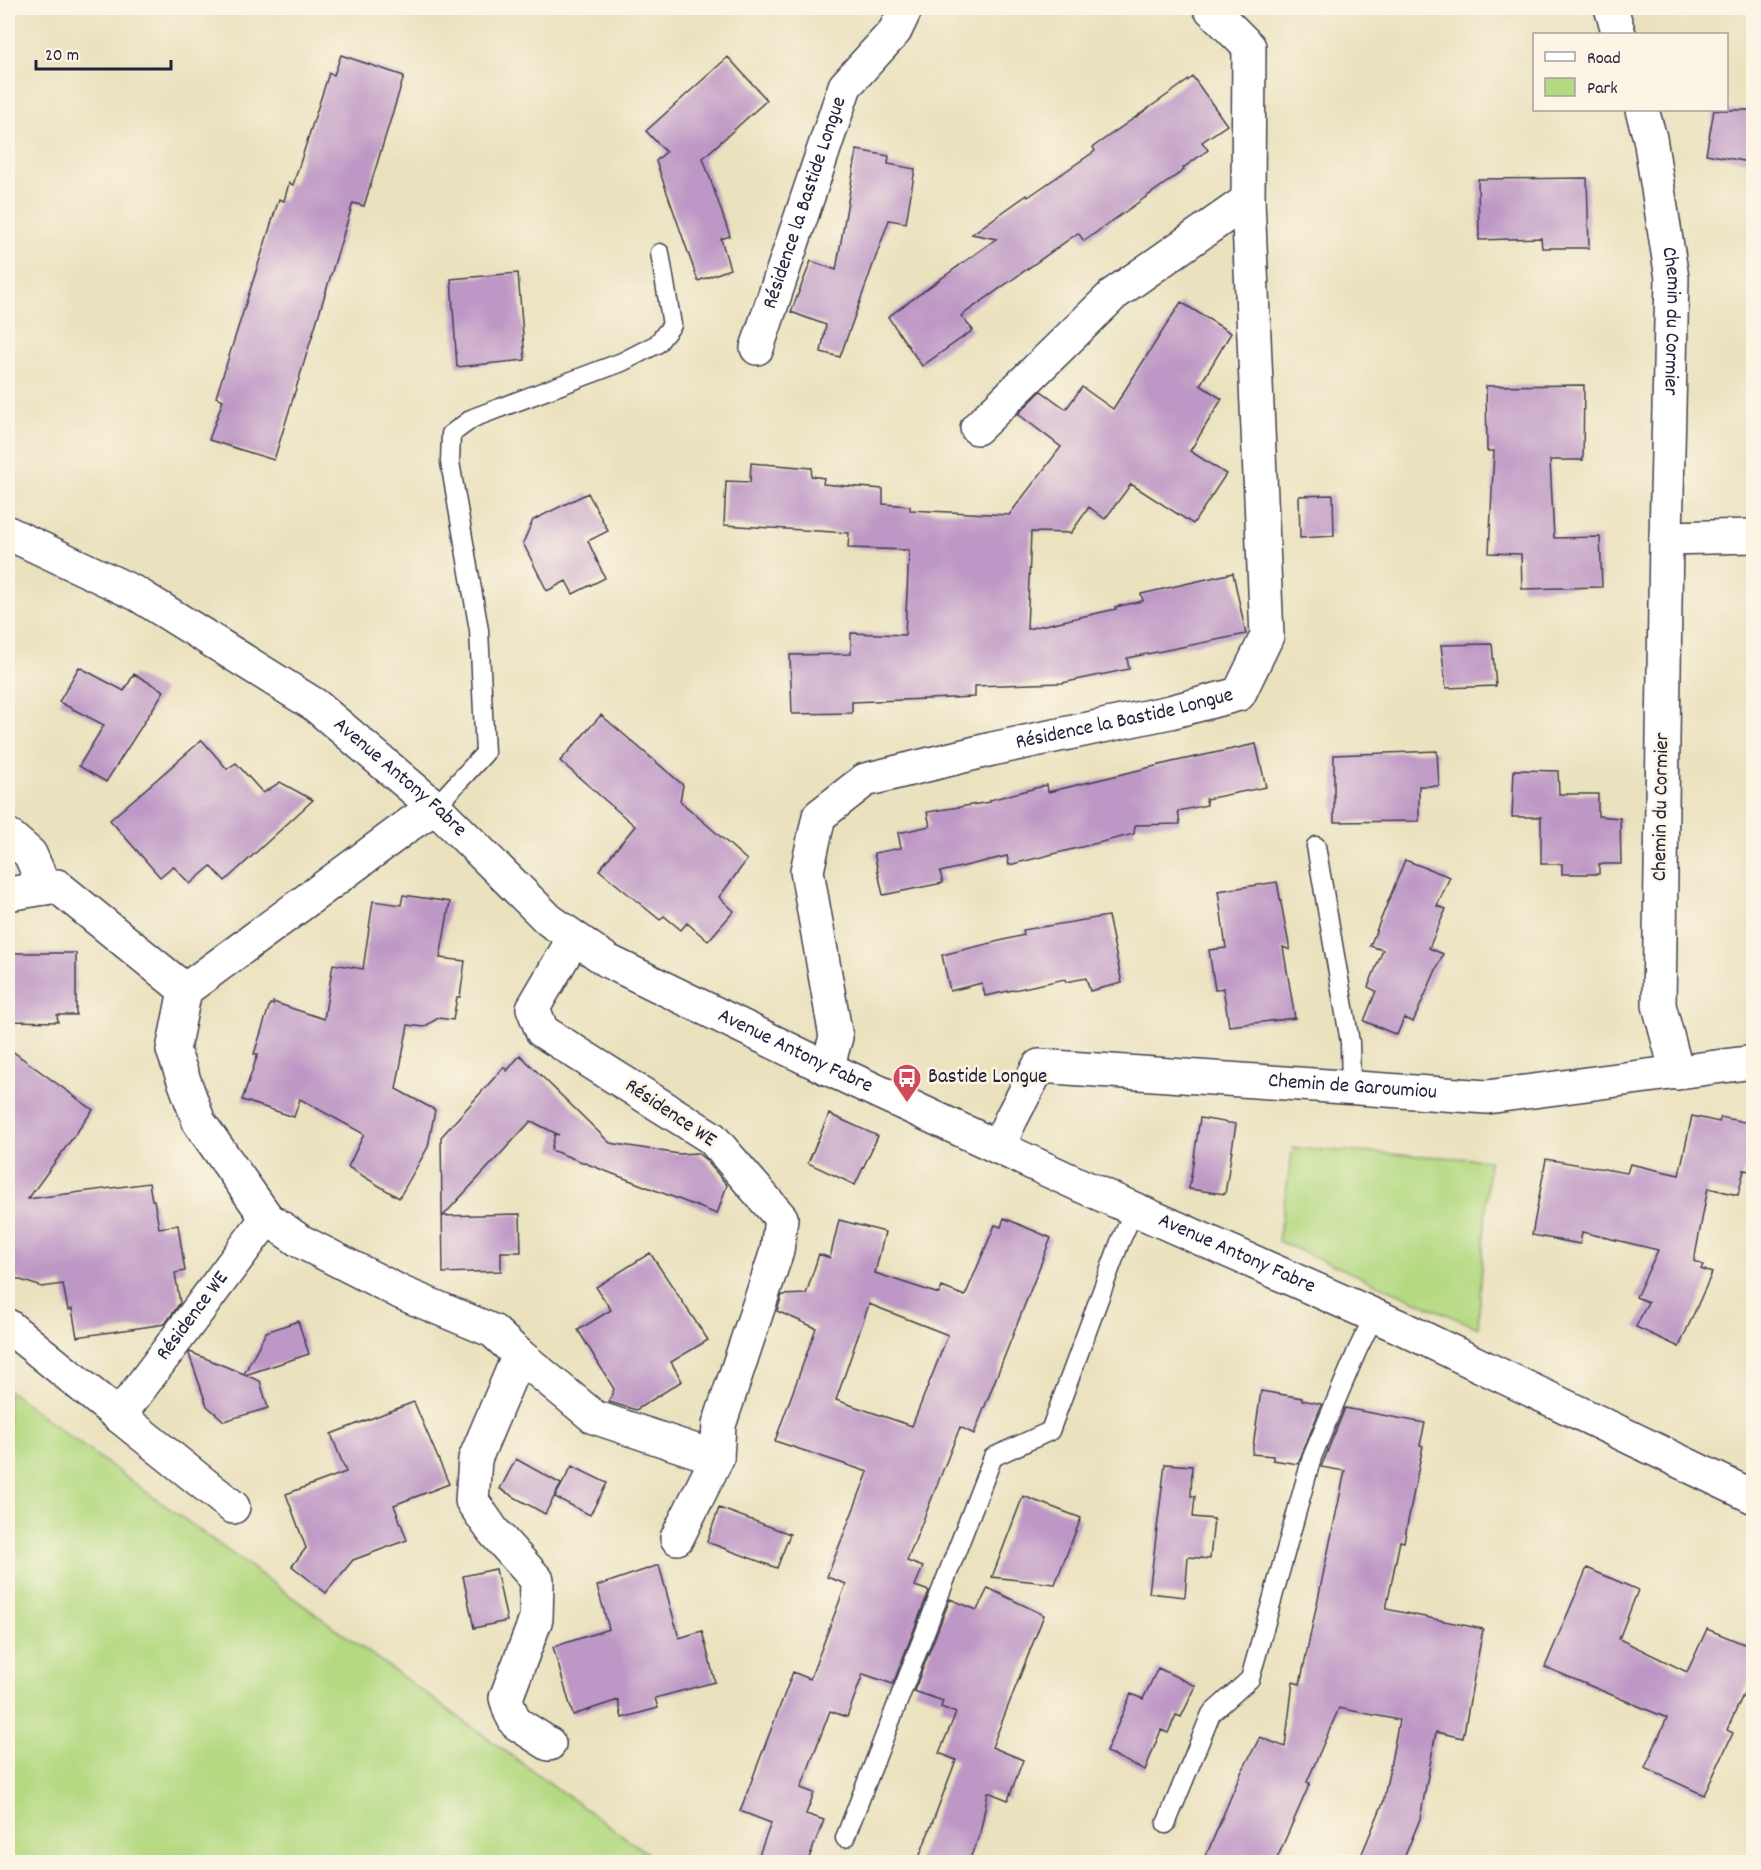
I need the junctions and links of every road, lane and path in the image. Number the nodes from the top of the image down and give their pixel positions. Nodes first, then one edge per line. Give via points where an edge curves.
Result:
1 (906, 8) edge
2 (1210, 8) edge
3 (1611, 8) edge
4 (1619, 33) edge
5 (1642, 111) edge
6 (1248, 200) junction
7 (660, 253) dead end
8 (758, 348) dead end
9 (977, 428) dead end
10 (8, 533) edge
11 (1754, 536) edge
12 (1666, 538) junction
13 (435, 807) junction
14 (8, 835) edge
15 (1316, 846) dead end
16 (45, 888) junction
17 (8, 894) edge
18 (574, 938) junction
19 (185, 990) junction
20 (1754, 1062) edge
21 (827, 1068) junction
22 (1677, 1073) junction
23 (1351, 1088) junction
24 (998, 1147) junction
25 (1135, 1209) junction
26 (267, 1218) junction
27 (1374, 1316) junction
28 (8, 1326) edge
29 (519, 1355) junction
30 (119, 1416) junction
31 (717, 1458) junction
32 (1754, 1497) edge
33 (233, 1507) dead end
34 (677, 1538) dead end
35 (549, 1744) dead end
36 (1166, 1824) dead end
37 (845, 1838) dead end

1 - 8 street, Résidence la Bastide Longue via 895,31 845,86
2 - 6 street, Résidence la Bastide Longue via 1249,47
3 - 4 street
5 - 12 street, Chemin du Cormier via 1672,278
6 - 9 street via 1113,294
6 - 21 street, Résidence la Bastide Longue via 1266,636 1239,694 865,780 819,816 807,871 836,1037
7 - 13 lane via 672,326 657,344 622,362 473,418 452,434 450,462 479,630 485,753
10 - 13 street, Avenue Antony Fabre via 137,594 315,705
11 - 12 street
12 - 22 street, Chemin du Cormier via 1659,1005
13 - 18 street, Avenue Antony Fabre via 549,920
13 - 19 street
14 - 16 street via 30,854
15 - 23 lane via 1350,1042
16 - 17 street
16 - 19 street via 57,886
18 - 21 street, Avenue Antony Fabre via 608,961
18 - 31 street, Résidence WE via 533,1008 542,1031 712,1138 781,1218 777,1251 719,1425
19 - 26 street via 173,1050 199,1122
20 - 22 street, Chemin de Garoumiou
21 - 24 street, Avenue Antony Fabre
22 - 23 street, Chemin de Garoumiou via 1486,1097
23 - 24 street, Chemin de Garoumiou via 1039,1066
24 - 25 street, Avenue Antony Fabre
25 - 27 street, Avenue Antony Fabre
25 - 37 lane via 1050,1431 993,1457
26 - 29 street via 300,1241 402,1293 493,1331
26 - 30 street, Résidence WE
27 - 32 street, Avenue Antony Fabre
27 - 36 lane via 1312,1457 1250,1679 1211,1714
28 - 30 street
29 - 31 street via 594,1418
29 - 35 street via 476,1459 471,1501 537,1580 536,1619 506,1698 516,1723
30 - 33 street
31 - 34 street, Résidence WE

